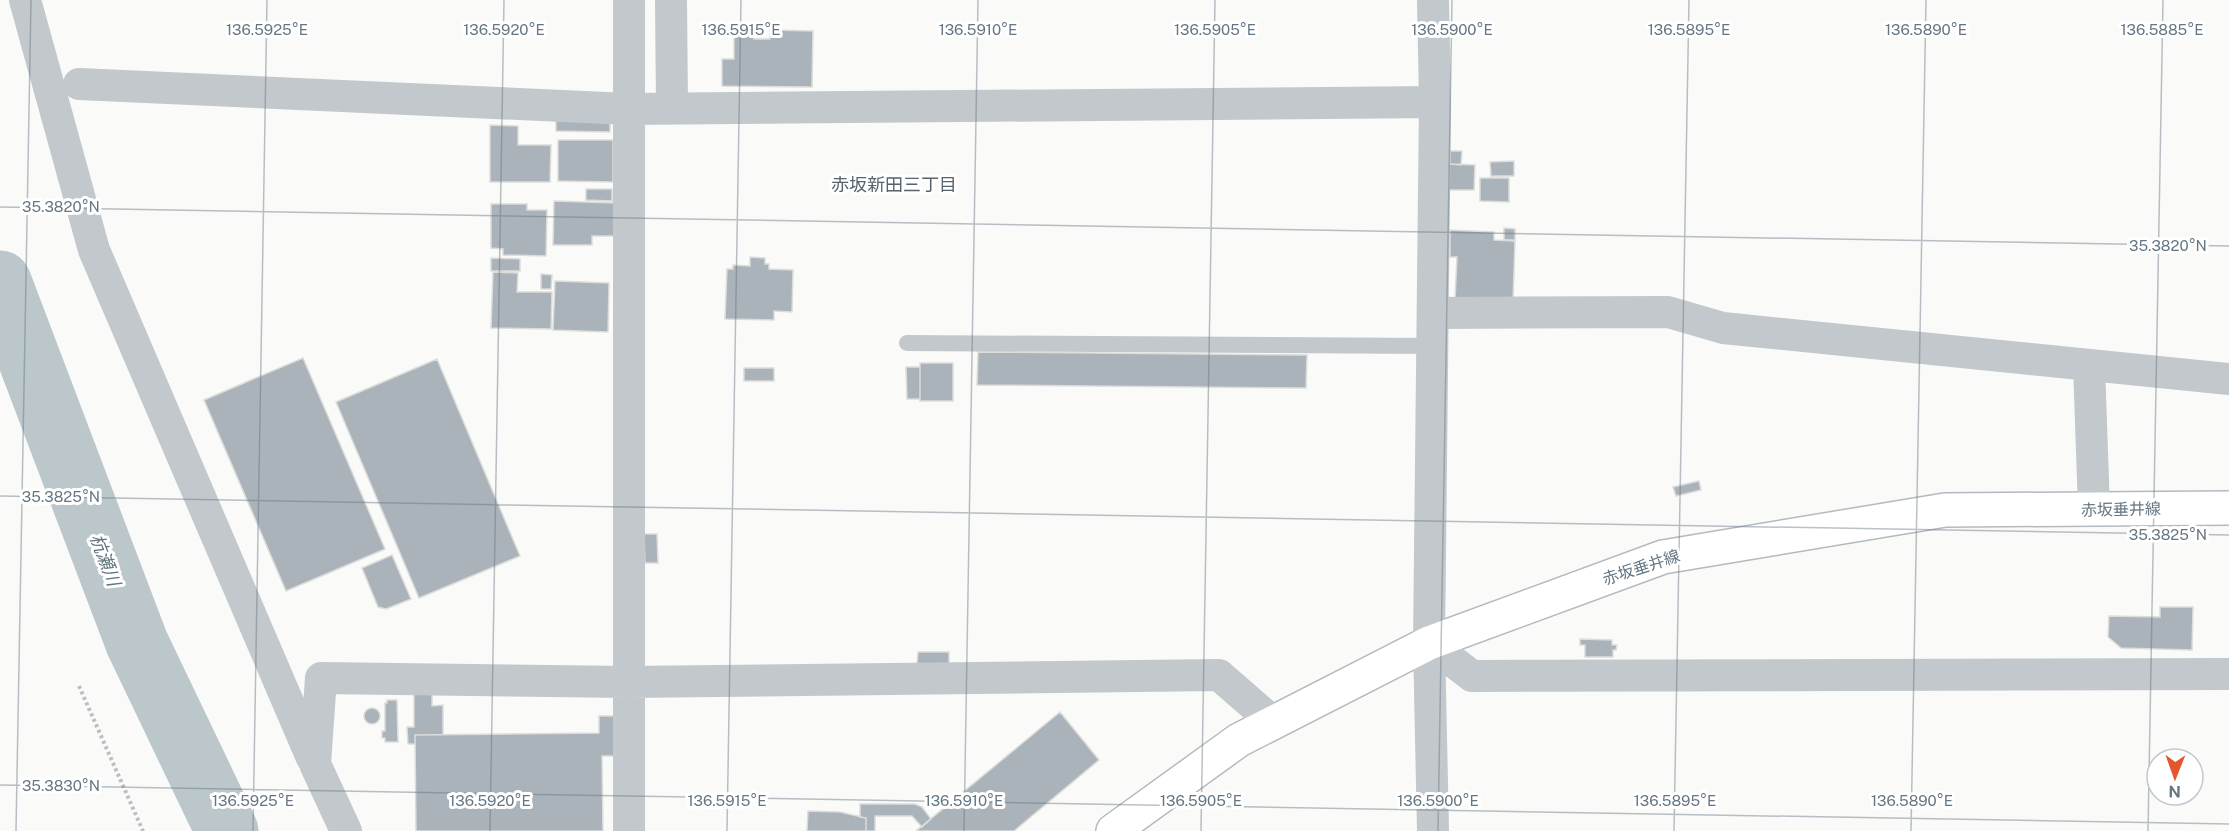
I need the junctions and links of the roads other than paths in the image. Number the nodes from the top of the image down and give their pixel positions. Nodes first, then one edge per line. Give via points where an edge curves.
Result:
1 (25, 0) edge
2 (629, 0) edge
3 (671, 0) edge
4 (1433, 0) edge
5 (79, 84) dead end
6 (1435, 102) junction
7 (672, 107) junction
8 (628, 109) junction
9 (1433, 313) junction
10 (907, 343) dead end
11 (1432, 346) junction
12 (2089, 365) junction
13 (2229, 379) edge
14 (2229, 508) edge
15 (2094, 509) junction
16 (1429, 643) junction
17 (2229, 674) edge
18 (628, 682) junction
19 (1274, 723) junction
20 (315, 764) junction
21 (346, 831) edge
22 (629, 831) edge
23 (1113, 831) edge
24 (1432, 831) edge

1 - 20 street via 94,250
2 - 8 street
3 - 7 street
4 - 6 street
5 - 8 street
6 - 7 street
6 - 9 street
7 - 8 street
8 - 18 street
9 - 11 street
9 - 12 street via 1668,312 1723,328
10 - 11 lane
11 - 16 street
12 - 13 street
12 - 15 street
14 - 15 main road, 赤坂垂井線
15 - 16 main road, 赤坂垂井線 via 1945,510 1663,557
16 - 17 street via 1472,676
16 - 19 main road, 赤坂垂井線
16 - 24 street
18 - 19 street via 1219,675
18 - 20 street via 321,678
18 - 22 street
19 - 23 main road, 赤坂垂井線 via 1239,740
20 - 21 street

